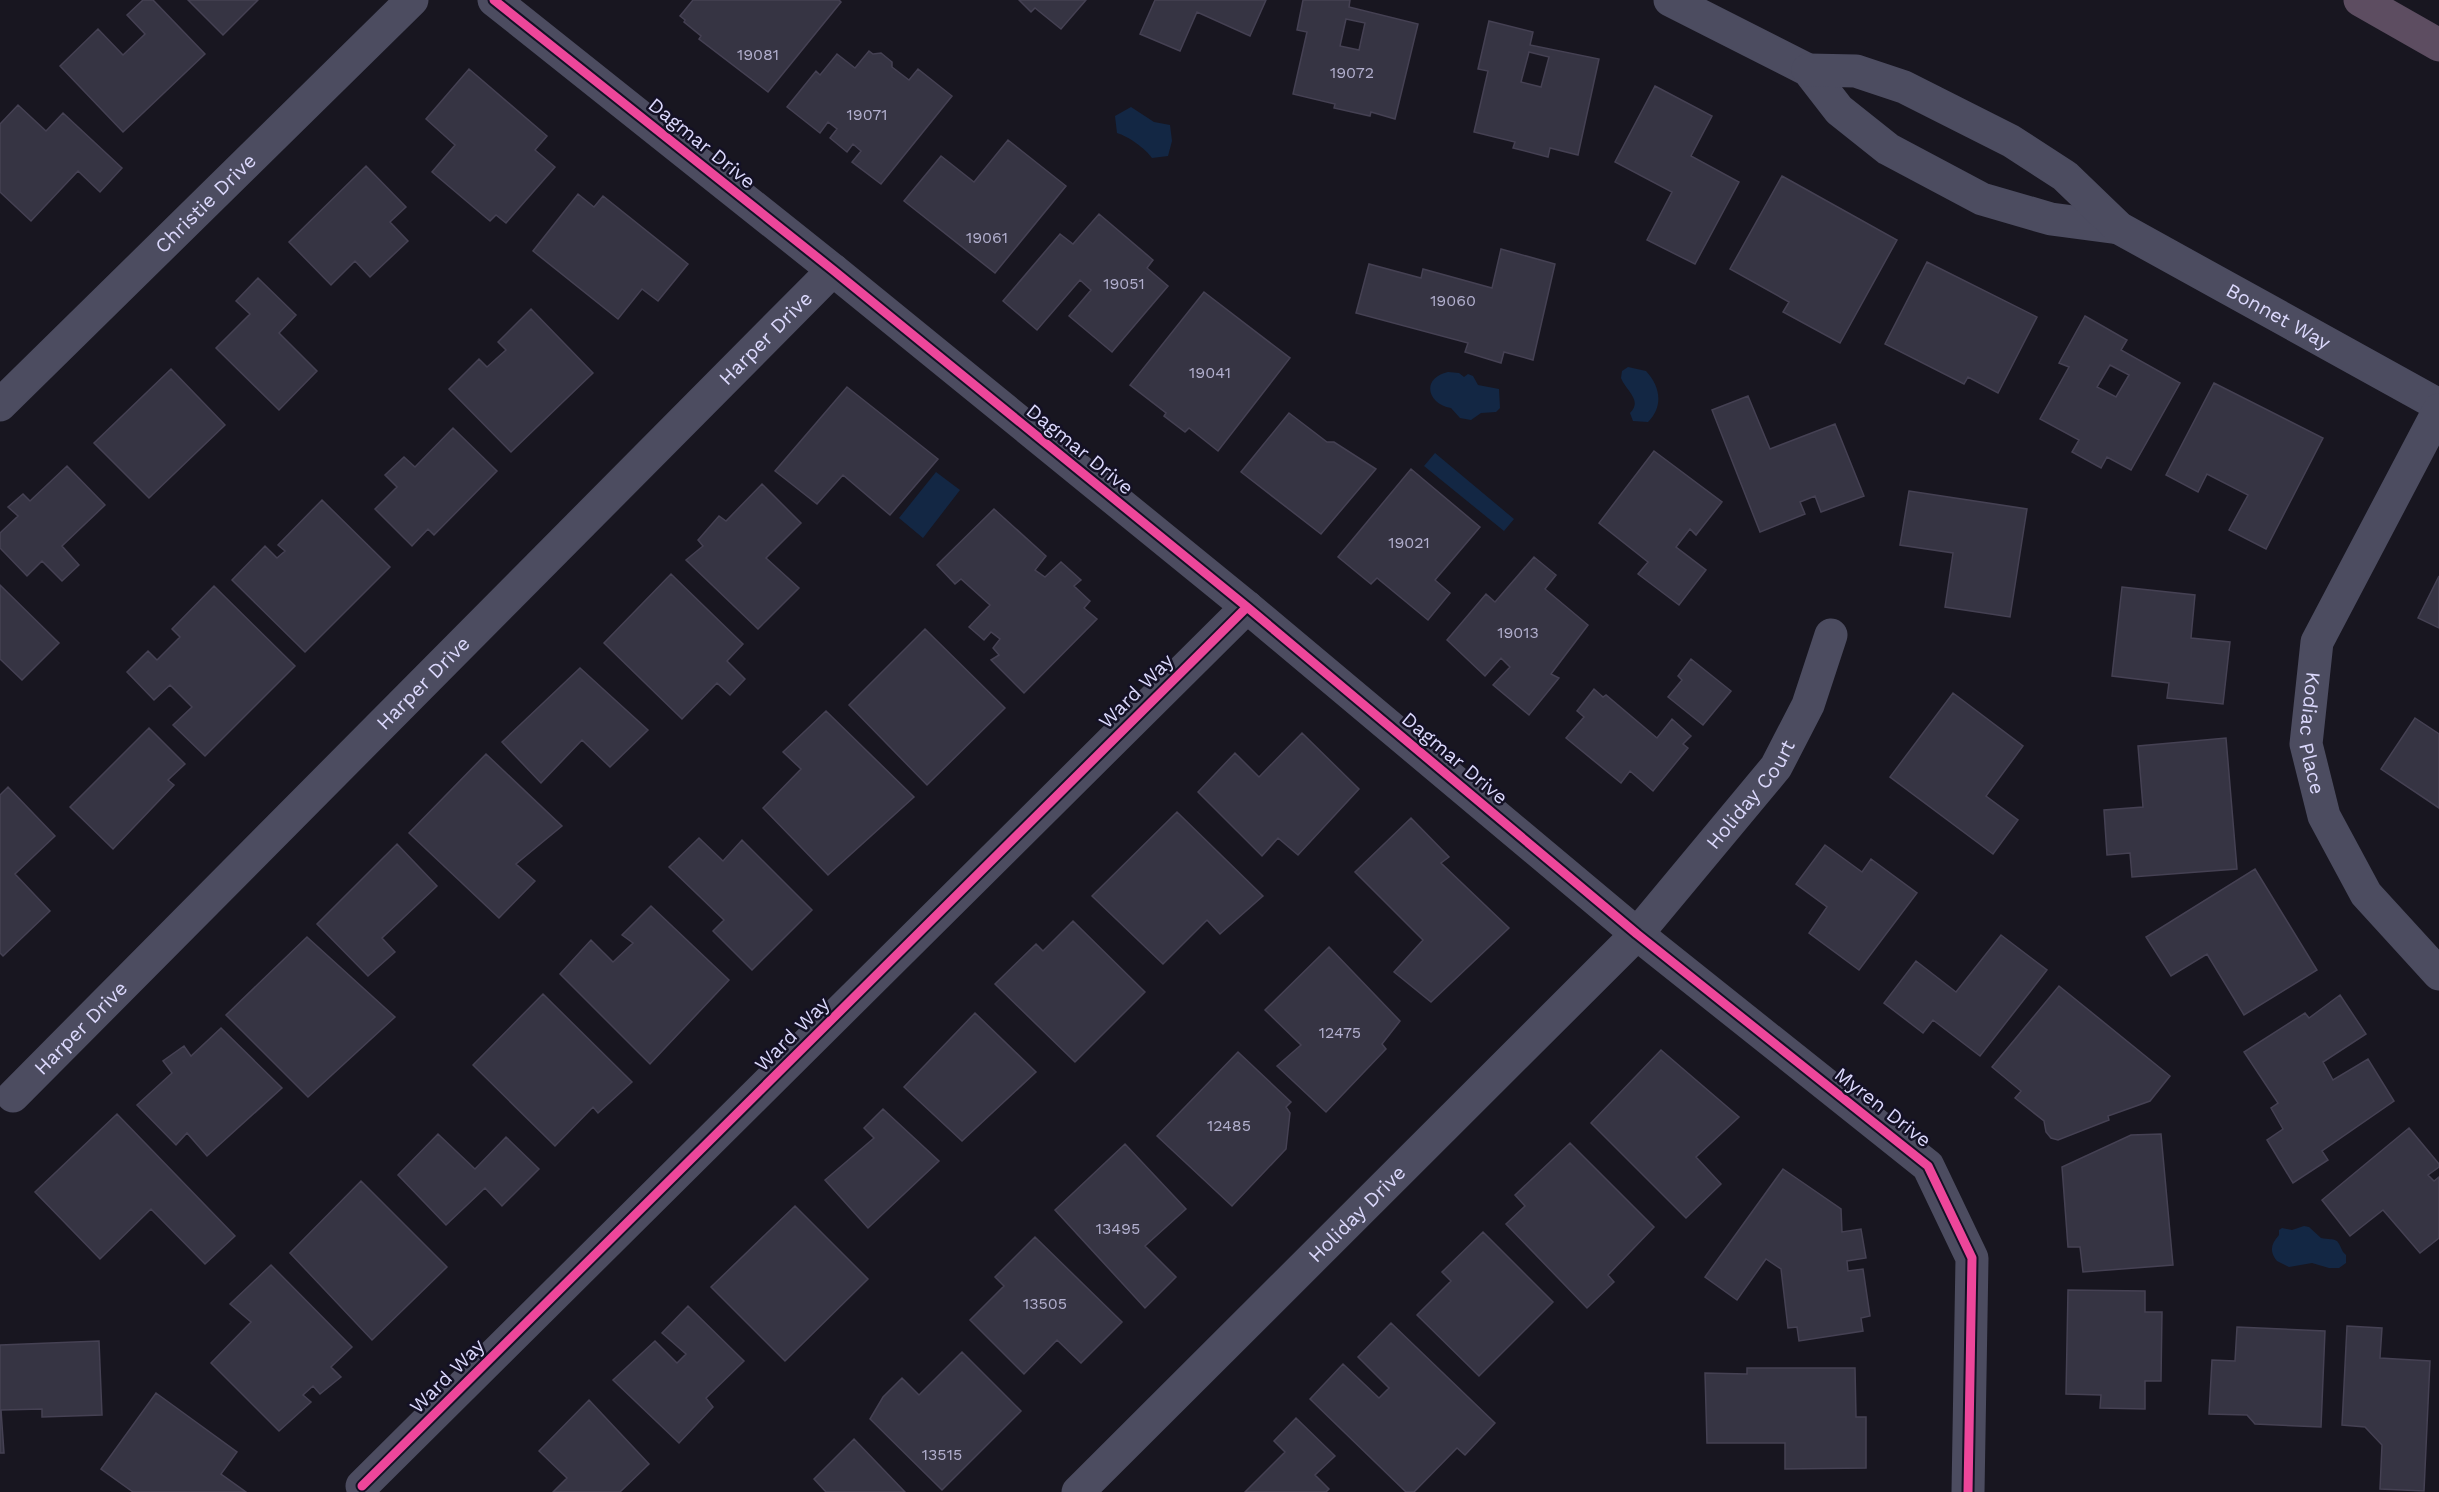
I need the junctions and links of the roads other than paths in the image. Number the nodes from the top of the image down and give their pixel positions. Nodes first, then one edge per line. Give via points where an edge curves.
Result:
1 (412, 0) edge
2 (494, 0) edge
3 (1670, 0) edge
4 (2360, 0) edge
5 (2439, 45) edge
6 (1808, 70) junction
7 (2119, 228) junction
8 (833, 270) junction
9 (0, 405) edge
10 (2439, 405) edge
11 (2439, 410) edge
12 (1247, 607) junction
13 (1831, 635) dead end
14 (1637, 934) junction
15 (2439, 974) edge
16 (13, 1096) dead end
17 (362, 1486) dead end
18 (1078, 1492) edge
19 (1968, 1492) edge

1 - 9 street, Christie Drive
2 - 8 street, Dagmar Drive
3 - 6 street, Bonnet Way
4 - 5 highway
6 - 7 street, Bonnet Way via 1856,71 1904,87 2011,141 2065,176
6 - 7 street, Bonnet Way via 1839,110 1888,149 1982,199 2051,219
7 - 10 street, Bonnet Way
8 - 12 street, Dagmar Drive
8 - 16 street, Harper Drive
11 - 15 street, Kodiac Place via 2317,642 2306,744 2324,816 2366,894
12 - 14 street, Dagmar Drive
12 - 17 street, Ward Way
13 - 14 street, Holiday Court via 1808,705 1776,767
14 - 18 street, Holiday Drive
14 - 19 street, Myren Drive via 1928,1166 1972,1258

